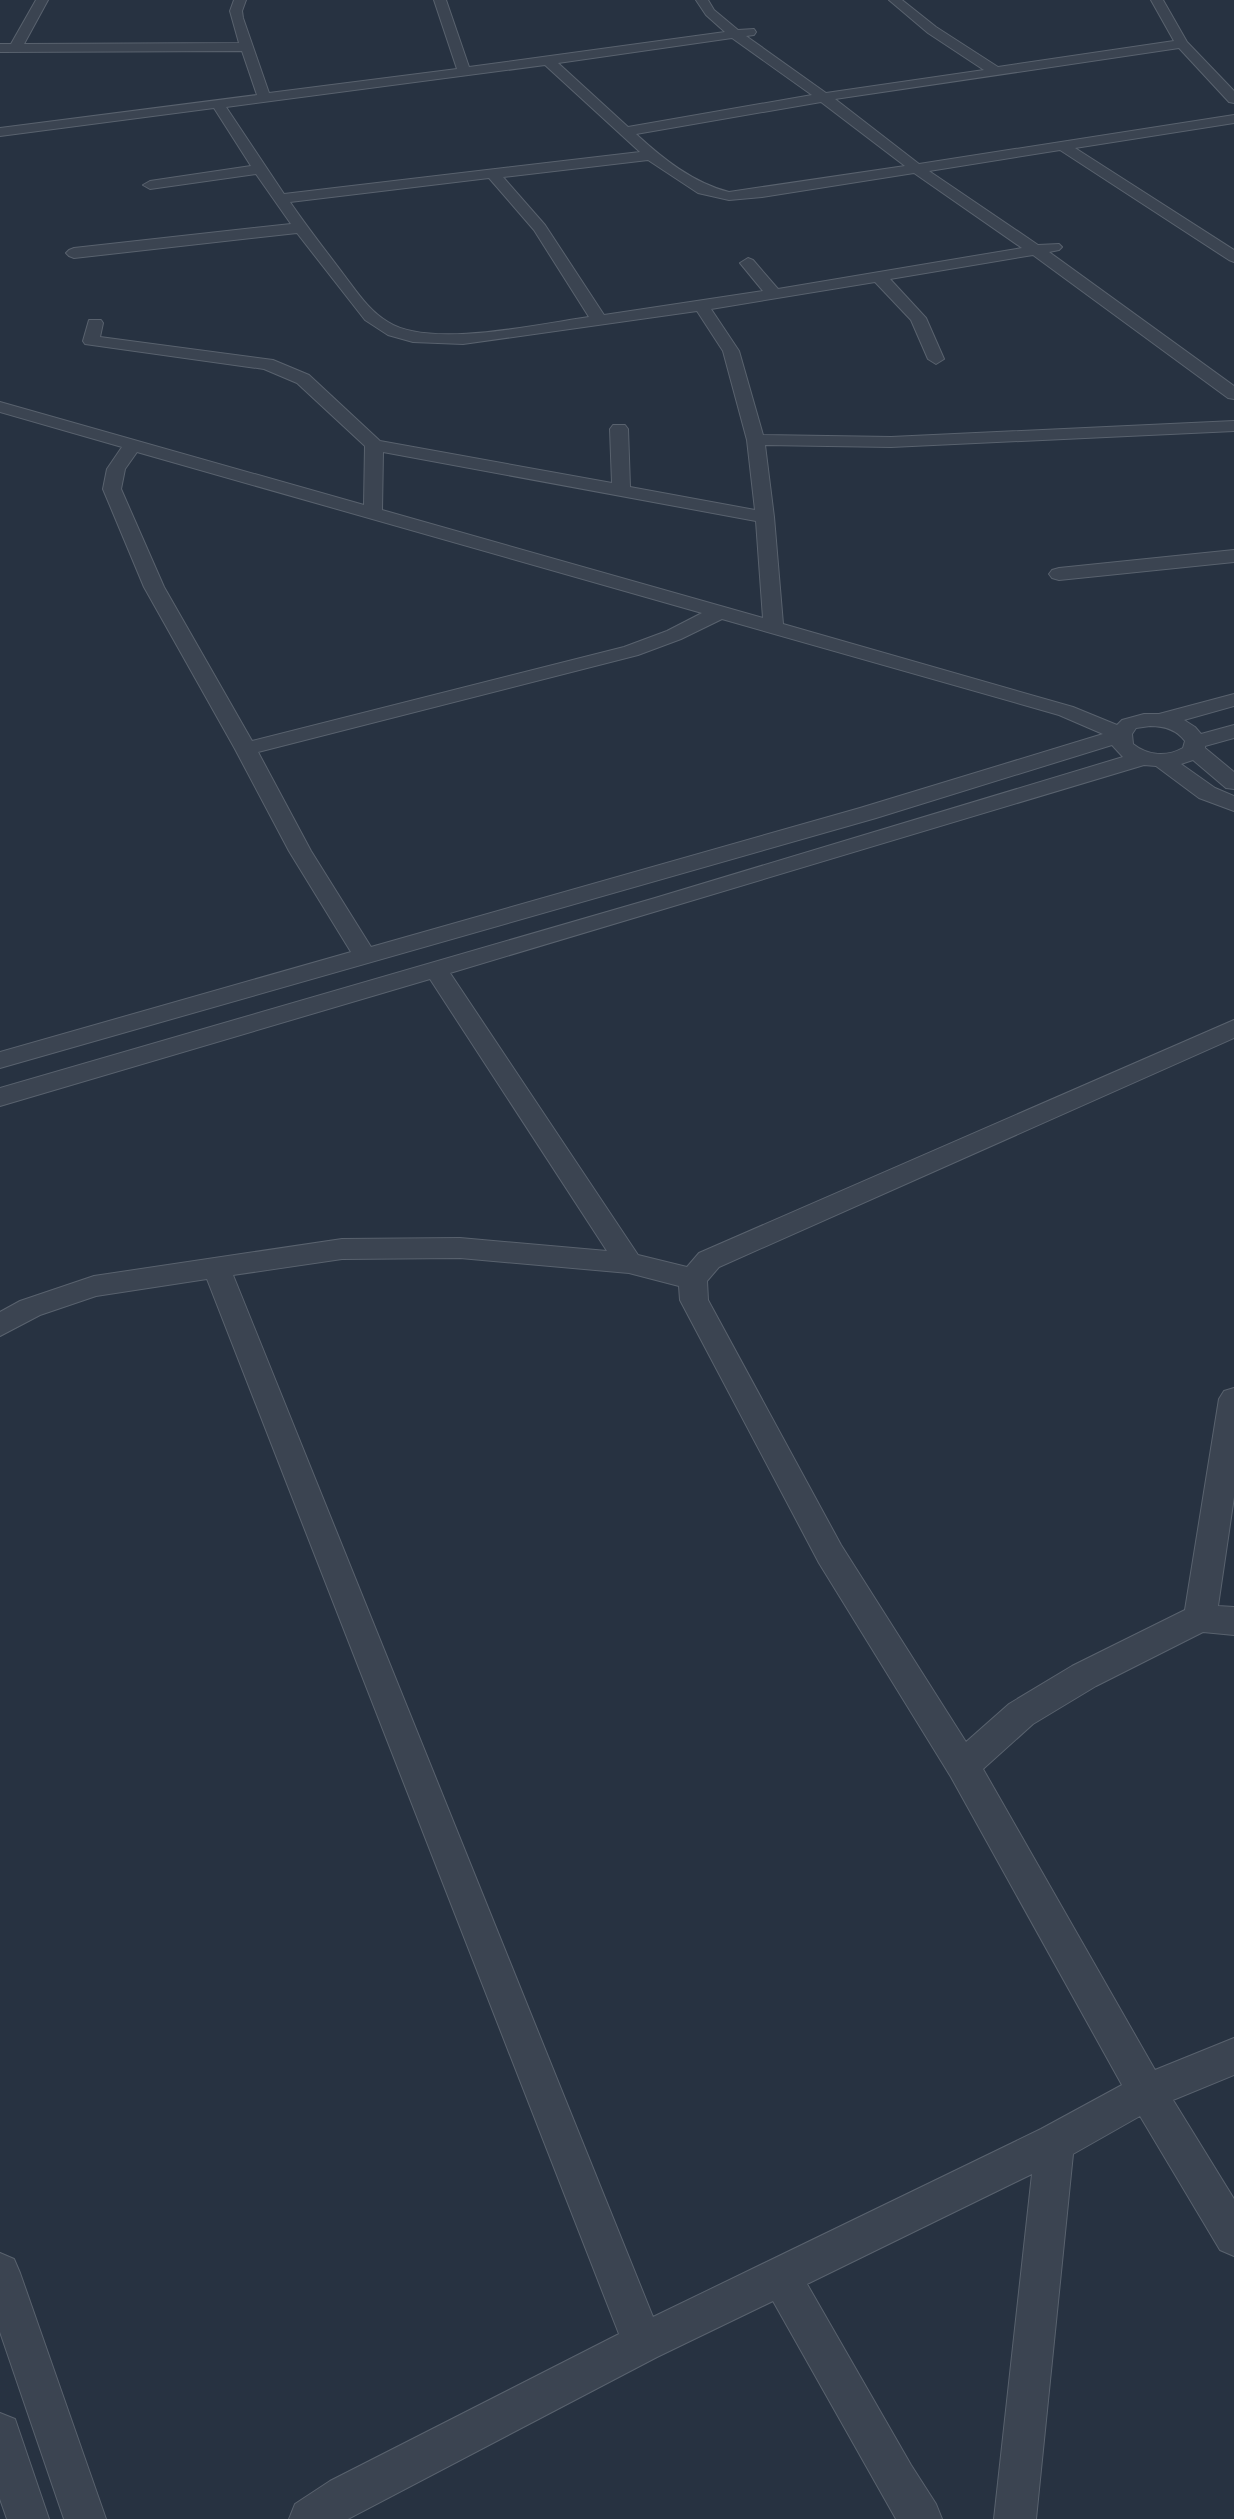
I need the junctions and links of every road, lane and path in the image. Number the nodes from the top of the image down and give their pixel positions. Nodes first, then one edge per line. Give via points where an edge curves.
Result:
1 (42, 0) edge
2 (240, 0) edge
3 (440, 0) edge
4 (702, 0) edge
5 (717, 0) edge
6 (895, 0) edge
7 (1157, 0) edge
8 (750, 32) junction
9 (736, 35) junction
10 (1182, 44) junction
11 (16, 47) junction
12 (247, 47) junction
13 (0, 48) edge
14 (548, 61) junction
15 (464, 72) junction
16 (996, 72) junction
17 (264, 97) junction
18 (832, 97) junction
19 (1234, 99) edge
20 (218, 104) junction
21 (1234, 119) edge
22 (627, 131) junction
23 (0, 132) edge
24 (1061, 145) junction
25 (651, 154) junction
26 (923, 168) junction
27 (260, 169) junction
28 (494, 175) junction
29 (150, 184) dead end
30 (280, 199) junction
31 (299, 228) junction
32 (1054, 247) junction
33 (1034, 250) junction
34 (74, 253) dead end
35 (1234, 257) edge
36 (748, 263) dead end
37 (879, 277) junction
38 (772, 292) junction
39 (701, 306) junction
40 (600, 321) junction
41 (94, 323) dead end
42 (936, 360) dead end
43 (1234, 376) edge
44 (1234, 394) edge
45 (0, 407) edge
46 (1234, 426) edge
47 (619, 429) dead end
48 (756, 440) junction
49 (374, 445) junction
50 (132, 446) junction
51 (621, 490) junction
52 (373, 513) junction
53 (765, 517) junction
54 (1234, 556) edge
55 (1060, 574) dead end
56 (720, 612) junction
57 (773, 627) junction
58 (1234, 700) edge
59 (1160, 720) junction
60 (1126, 730) junction
61 (1234, 731) edge
62 (1194, 746) junction
63 (246, 749) junction
64 (1154, 760) junction
65 (1234, 783) edge
66 (1234, 804) edge
67 (364, 955) junction
68 (435, 969) junction
69 (1234, 1028) edge
70 (0, 1060) edge
71 (0, 1097) edge
72 (629, 1263) junction
73 (216, 1267) junction
74 (693, 1279) junction
75 (0, 1325) edge
76 (1234, 1400) edge
77 (1200, 1618) junction
78 (1234, 1621) edge
79 (962, 1766) junction
80 (1234, 2056) edge
81 (1147, 2092) junction
82 (1055, 2143) junction
83 (1234, 2236) edge
84 (0, 2273) edge
85 (781, 2277) junction
86 (643, 2343) junction
87 (0, 2434) edge
88 (28, 2519) edge
89 (85, 2519) edge
90 (310, 2519) edge
91 (921, 2519) edge
92 (1016, 2519) edge

1 - 11 street
2 - 12 street via 236,11
3 - 15 street
4 - 9 street via 710,12
5 - 8 street via 723,11
6 - 16 street via 932,30
7 - 10 street
8 - 9 street
8 - 18 street
9 - 14 street
9 - 18 street
10 - 16 street
10 - 19 street
11 - 12 street
11 - 13 street
12 - 17 street
14 - 15 street
14 - 22 street
15 - 17 street
16 - 18 street
17 - 20 street
18 - 22 street
18 - 26 street
20 - 23 street
20 - 27 street
21 - 24 street
22 - 25 street
24 - 26 street
24 - 35 street
25 - 26 street via 703,190 729,196
25 - 28 street
26 - 32 street
26 - 33 street
27 - 29 street
27 - 30 street
28 - 30 street
28 - 40 street via 540,228
30 - 31 street
31 - 34 street
31 - 40 street via 367,314 384,327 405,336 430,340 463,339
32 - 33 street
32 - 43 street
33 - 37 street
33 - 44 street
36 - 38 street
37 - 38 street
37 - 42 street via 918,318
38 - 39 street
39 - 40 street
39 - 48 street via 731,351
41 - 49 street via 91,341 267,364 303,379
45 - 50 street
46 - 48 street via 891,442
47 - 51 street
48 - 53 street
49 - 51 street
49 - 52 street
50 - 52 street
50 - 63 street via 116,469 112,489 154,586
51 - 53 street
52 - 56 street
53 - 57 street
54 - 55 street
56 - 57 street
56 - 63 street via 674,635 631,651
57 - 60 street via 1066,711 1095,725
58 - 59 street
59 - 60 street
59 - 62 street via 1192,734
60 - 64 street via 1124,746
60 - 67 street via 858,816
61 - 62 street
62 - 64 street via 1187,756
62 - 65 street
63 - 67 street via 300,851
64 - 66 street via 1207,793
64 - 68 street
67 - 70 street
68 - 71 street
68 - 72 street
69 - 74 street via 709,1260
72 - 73 street via 460,1248 352,1249
72 - 74 street
73 - 75 street via 94,1286 30,1308
73 - 86 street
74 - 79 street via 694,1300 830,1554
76 - 77 street
77 - 78 street
77 - 79 street via 1084,1676 1021,1714
79 - 81 street
80 - 81 street
81 - 82 street
81 - 83 street
82 - 85 street
82 - 92 street
84 - 89 street
85 - 86 street
85 - 91 street
86 - 90 street via 345,2496
87 - 88 street

